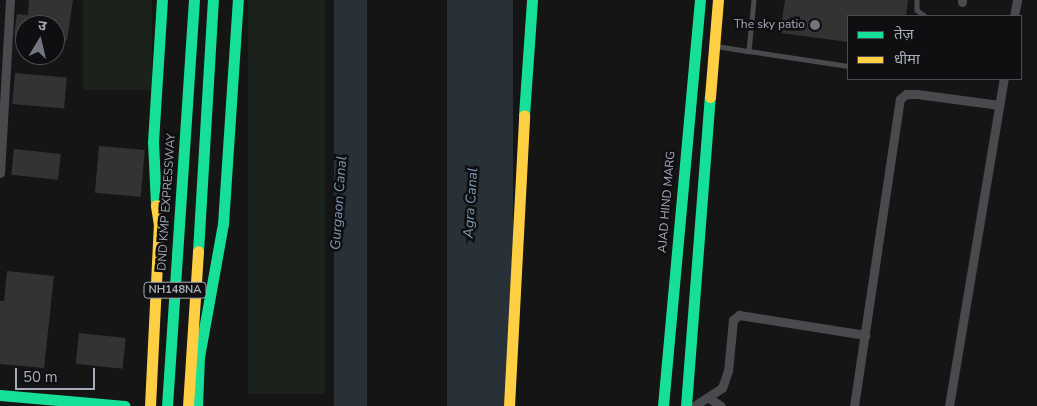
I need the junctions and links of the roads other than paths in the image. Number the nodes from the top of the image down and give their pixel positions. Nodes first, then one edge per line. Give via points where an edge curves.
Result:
1 (162, 0) edge
2 (194, 0) edge
3 (213, 0) edge
4 (238, 0) edge
5 (532, 0) edge
6 (700, 0) edge
7 (718, 0) edge
8 (754, 0) edge
9 (917, 0) edge
10 (1017, 0) edge
11 (10, 4) edge
12 (0, 8) edge
13 (924, 15) edge
14 (1014, 15) edge
15 (715, 46) junction
16 (750, 51) junction
17 (847, 66) edge
18 (1004, 80) edge
19 (999, 105) junction
20 (0, 173) edge
21 (672, 307) junction
22 (693, 309) junction
23 (865, 335) junction
24 (0, 395) edge
25 (709, 398) junction
26 (124, 406) edge
27 (150, 406) edge
28 (167, 406) edge
29 (188, 406) edge
30 (197, 406) edge
31 (509, 406) edge
32 (663, 406) edge
33 (686, 406) edge
34 (694, 406) edge
35 (721, 406) edge
36 (854, 406) edge
37 (949, 406) edge

1 - 27 main road via 153,142 153,184 159,224
2 - 28 main road, DND KMP EXPRESSWAY / NH148NA
3 - 29 main road, NH148NA
4 - 30 main road via 223,224 199,357
5 - 31 main road via 515,246
6 - 21 main road, AJAD HIND MARG
7 - 15 main road
8 - 16 lane
9 - 13 lane via 917,10
10 - 14 street
11 - 12 street
11 - 20 street
15 - 16 lane
15 - 22 main road
16 - 17 lane
18 - 19 street
19 - 23 street via 917,94 906,94 900,99
19 - 37 street
21 - 22 main road
21 - 32 main road, AJAD HIND MARG
22 - 33 main road
23 - 25 street via 739,315 731,327 726,380 718,393
23 - 36 street
24 - 26 main road
25 - 34 street
25 - 35 street

